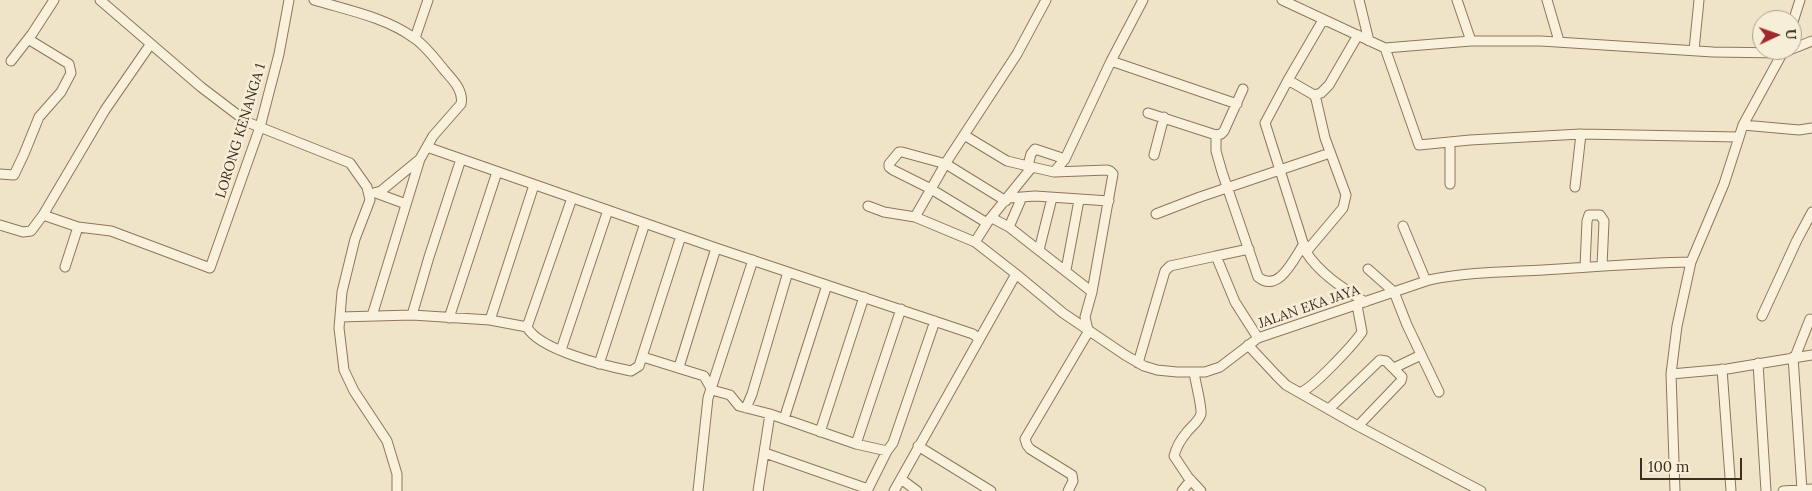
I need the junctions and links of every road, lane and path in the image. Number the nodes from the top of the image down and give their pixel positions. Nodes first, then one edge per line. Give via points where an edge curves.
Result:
1 (54, 0) edge
2 (100, 0) edge
3 (289, 0) edge
4 (314, 0) edge
5 (428, 0) edge
6 (1046, 0) edge
7 (1143, 0) edge
8 (1282, 0) edge
9 (1359, 0) edge
10 (1457, 0) edge
11 (1547, 0) edge
12 (1699, 0) edge
13 (1322, 20) junction
14 (1358, 35) junction
15 (415, 38) junction
16 (28, 39) junction
17 (1369, 41) junction
18 (1471, 41) junction
19 (1559, 41) junction
20 (150, 45) junction
21 (1385, 48) junction
22 (1694, 50) junction
23 (1752, 50) edge
24 (1781, 60) edge
25 (11, 61) dead end
26 (1112, 61) junction
27 (1288, 80) junction
28 (1244, 89) dead end
29 (1314, 95) junction
30 (1237, 104) junction
31 (1148, 113) dead end
32 (1164, 118) junction
33 (1743, 125) junction
34 (260, 126) junction
35 (1812, 128) edge
36 (1581, 134) junction
37 (964, 135) junction
38 (1216, 135) junction
39 (1738, 136) junction
40 (1450, 142) junction
41 (427, 147) junction
42 (1330, 153) junction
43 (1154, 154) dead end
44 (420, 159) junction
45 (1065, 159) junction
46 (461, 160) junction
47 (946, 164) junction
48 (1030, 166) junction
49 (1281, 169) junction
50 (497, 172) junction
51 (1054, 172) junction
52 (0, 174) edge
53 (1450, 184) dead end
54 (534, 185) junction
55 (1575, 187) dead end
56 (1228, 188) junction
57 (931, 189) junction
58 (373, 194) junction
59 (1022, 197) junction
60 (572, 198) junction
61 (1052, 198) junction
62 (1007, 200) junction
63 (1079, 200) junction
64 (1109, 201) junction
65 (406, 204) junction
66 (868, 206) dead end
67 (608, 210) junction
68 (1812, 212) edge
69 (1156, 214) dead end
70 (43, 215) junction
71 (915, 217) junction
72 (989, 220) junction
73 (645, 223) junction
74 (0, 225) edge
75 (1403, 226) dead end
76 (78, 227) junction
77 (1010, 227) junction
78 (681, 236) junction
79 (975, 242) junction
80 (716, 248) junction
81 (1305, 248) junction
82 (1249, 249) junction
83 (1039, 250) junction
84 (1216, 256) junction
85 (753, 260) junction
86 (1692, 262) junction
87 (1602, 266) junction
88 (65, 267) dead end
89 (1585, 267) junction
90 (1368, 269) dead end
91 (1066, 270) junction
92 (788, 272) junction
93 (1016, 274) junction
94 (1426, 281) junction
95 (827, 285) junction
96 (1092, 292) junction
97 (1394, 292) junction
98 (864, 297) junction
99 (1361, 304) junction
100 (901, 309) junction
101 (372, 316) junction
102 (412, 316) junction
103 (1762, 316) dead end
104 (340, 317) junction
105 (449, 318) junction
106 (1810, 319) dead end
107 (490, 320) junction
108 (935, 321) junction
109 (527, 327) junction
110 (1088, 330) junction
111 (978, 338) junction
112 (1258, 338) junction
113 (1248, 345) junction
114 (561, 350) junction
115 (1421, 355) junction
116 (1812, 355) edge
117 (643, 357) junction
118 (1794, 357) junction
119 (1138, 363) junction
120 (1758, 363) junction
121 (599, 364) junction
122 (679, 367) junction
123 (1394, 368) junction
124 (1722, 369) junction
125 (1194, 372) junction
126 (1671, 374) junction
127 (711, 388) junction
128 (1301, 392) junction
129 (1439, 392) dead end
130 (746, 408) junction
131 (1329, 409) junction
132 (770, 414) junction
133 (784, 419) junction
134 (1358, 426) junction
135 (820, 432) junction
136 (856, 444) junction
137 (918, 446) junction
138 (887, 451) junction
139 (765, 453) junction
140 (901, 479) junction
141 (1191, 480) junction
142 (1812, 489) edge
143 (1802, 490) junction
144 (397, 491) edge
145 (698, 491) edge
146 (758, 491) edge
147 (894, 491) edge
148 (917, 491) edge
149 (991, 491) edge
150 (1068, 491) edge
151 (1182, 491) edge
152 (1201, 491) edge
153 (1480, 491) edge
154 (1675, 491) edge
155 (1731, 491) edge
156 (1766, 491) edge
157 (1783, 491) edge

1 - 16 street
2 - 20 street
3 - 34 street, LORONG KENANGA 1
4 - 15 street via 382,21
5 - 15 street
6 - 37 street
7 - 26 street
8 - 13 street
9 - 17 street
10 - 18 street
11 - 19 street
12 - 22 street
13 - 14 street
13 - 27 street
14 - 17 street
14 - 29 street via 1329,85
15 - 41 street via 454,81 462,99
16 - 25 street
16 - 52 street via 69,64 71,73 61,92 38,117 14,175
17 - 21 street
18 - 19 street
18 - 21 street
19 - 22 street
20 - 34 street via 247,122
20 - 70 street via 105,110
21 - 40 street via 1419,145
22 - 23 street
24 - 33 street
26 - 30 street
26 - 45 street
27 - 29 street
27 - 49 street via 1266,123
28 - 30 street
29 - 42 street
30 - 38 street via 1224,131
31 - 32 street
32 - 38 street
32 - 43 street
33 - 35 street via 1799,130
33 - 39 street
34 - 58 street via 350,163
34 - 76 street, LORONG KENANGA 1 via 210,268 111,231
36 - 39 street
36 - 40 street
36 - 55 street
37 - 47 street
37 - 48 street via 1008,161
38 - 56 street via 1216,151
39 - 86 street via 1724,184
40 - 53 street
41 - 44 street
41 - 46 street
42 - 49 street
42 - 81 street via 1346,195 1345,202
44 - 58 street
44 - 65 street
45 - 48 street via 1035,150 1031,154
45 - 51 street
46 - 50 street
46 - 102 street
47 - 57 street
47 - 57 street via 902,152 889,164 893,170
47 - 62 street
48 - 51 street
48 - 62 street
49 - 56 street
49 - 81 street
50 - 54 street
50 - 105 street
51 - 64 street via 1110,171 1113,181
54 - 60 street
54 - 107 street
56 - 69 street
56 - 82 street
57 - 71 street
57 - 72 street
58 - 65 street
58 - 104 street via 355,239
59 - 61 street
59 - 62 street
59 - 77 street
60 - 67 street
60 - 109 street
61 - 63 street
61 - 83 street
62 - 72 street
63 - 64 street
63 - 91 street
64 - 96 street
65 - 101 street
66 - 71 street, JALAN EKA JAYA
67 - 73 street
67 - 114 street
68 - 103 street
70 - 74 street via 27,232
70 - 76 street
71 - 79 street, JALAN EKA JAYA
72 - 77 street
72 - 79 street
73 - 78 street
73 - 121 street
75 - 94 street
76 - 88 street
77 - 83 street
78 - 80 street
78 - 117 street
79 - 93 street, JALAN EKA JAYA
80 - 85 street
80 - 122 street
81 - 82 street via 1279,278 1268,282 1258,277
81 - 99 street via 1318,267
82 - 84 street
83 - 91 street
84 - 112 street via 1235,302
84 - 119 street via 1170,266 1165,271
85 - 92 street
85 - 127 street
86 - 87 street, JALAN EKA JAYA
86 - 126 street via 1677,326
87 - 89 street, JALAN EKA JAYA
87 - 89 street via 1604,221 1600,215 1592,214 1587,221
89 - 94 street, JALAN EKA JAYA via 1458,274
90 - 97 street
91 - 96 street
92 - 95 street
92 - 130 street
93 - 110 street, JALAN EKA JAYA
93 - 111 street
94 - 97 street, JALAN EKA JAYA
95 - 98 street
95 - 133 street
96 - 110 street via 1085,317
97 - 99 street, JALAN EKA JAYA
97 - 115 street
98 - 100 street
98 - 135 street
99 - 112 street, JALAN EKA JAYA
99 - 128 street via 1362,332 1312,385
100 - 108 street
100 - 136 street
101 - 102 street
101 - 104 street
102 - 105 street
104 - 144 street via 344,370 386,441 397,474
105 - 107 street
106 - 118 street
107 - 109 street
108 - 111 street
108 - 138 street via 893,443
109 - 114 street via 534,336
110 - 119 street, JALAN EKA JAYA
110 - 150 street via 1026,439 1030,449 1072,475
111 - 137 street
112 - 113 street, JALAN EKA JAYA
113 - 125 street, JALAN EKA JAYA via 1220,366
113 - 128 street via 1276,375 1293,390
114 - 121 street
115 - 123 street
115 - 129 street
116 - 118 street
117 - 121 street via 639,366 631,371
117 - 122 street
118 - 120 street
118 - 143 street
119 - 125 street, JALAN EKA JAYA via 1157,370
120 - 124 street
120 - 156 street
122 - 127 street via 704,376
123 - 131 street via 1380,360
123 - 134 street via 1402,377 1401,381
124 - 126 street
124 - 155 street
125 - 141 street via 1201,415 1177,446 1174,456
126 - 154 street
127 - 130 street via 714,392 730,394 737,404
127 - 145 street
128 - 131 street
130 - 132 street
131 - 134 street
132 - 133 street
132 - 139 street
133 - 135 street
134 - 153 street
135 - 136 street
136 - 138 street
137 - 140 street
137 - 149 street
138 - 139 street via 868,489
139 - 146 street
140 - 147 street
140 - 148 street
141 - 151 street
141 - 152 street
142 - 143 street
143 - 157 street

